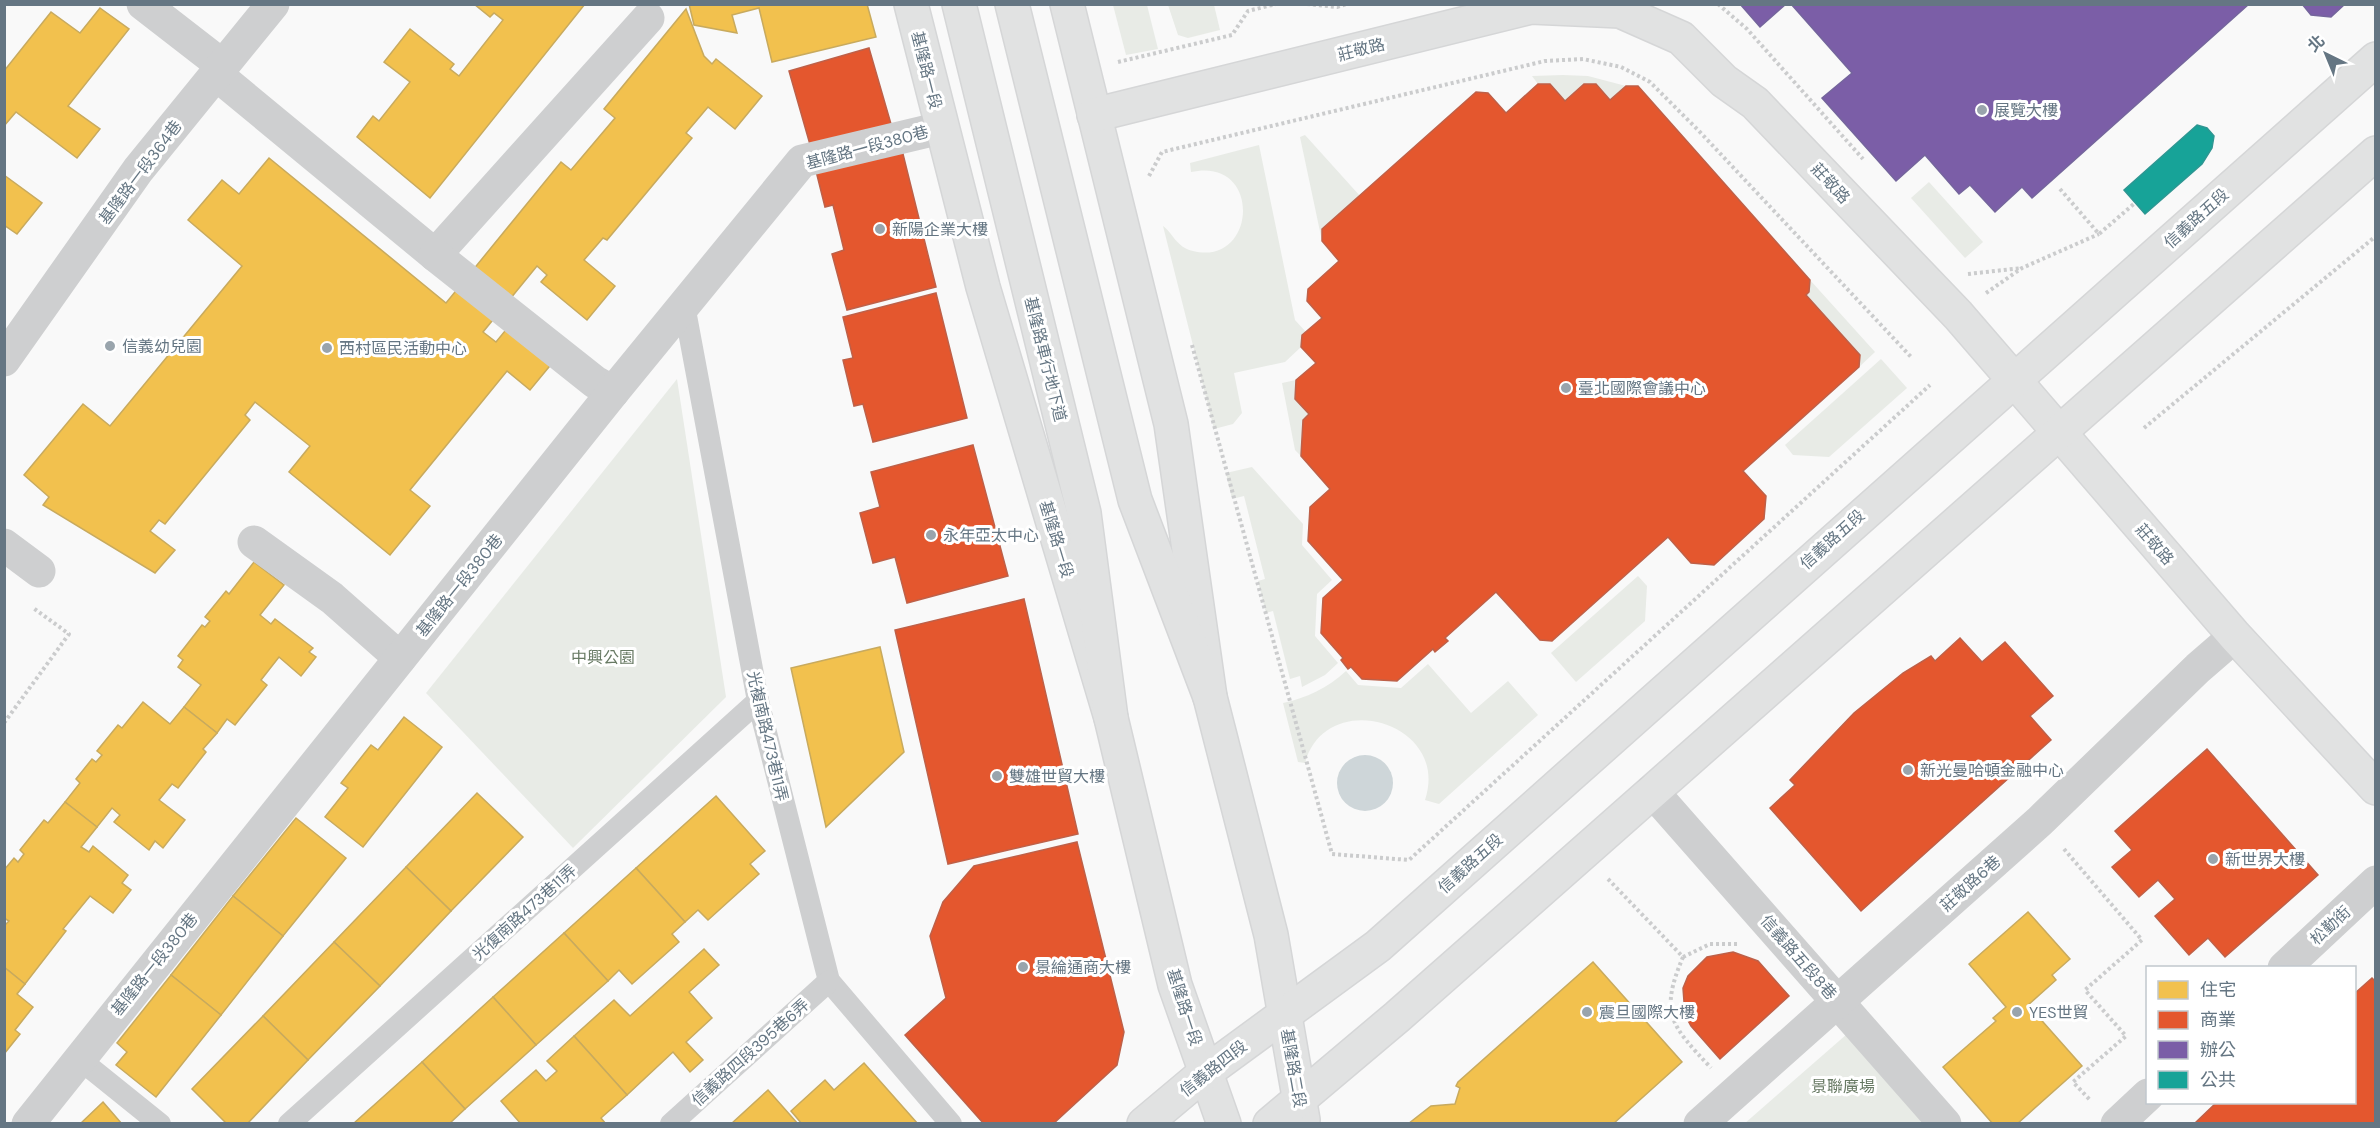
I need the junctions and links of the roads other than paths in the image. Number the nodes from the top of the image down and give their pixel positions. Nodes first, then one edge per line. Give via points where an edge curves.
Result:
1 (142, 4) edge
2 (273, 4) edge
3 (911, 4) edge
4 (959, 4) edge
5 (1012, 4) edge
6 (1067, 4) edge
7 (648, 18) dead end
8 (2376, 59) edge
9 (220, 71) junction
10 (1094, 115) junction
11 (942, 128) junction
12 (2376, 153) edge
13 (435, 255) junction
14 (684, 305) junction
15 (10, 353) edge
16 (2015, 379) junction
17 (613, 392) junction
18 (2059, 431) junction
19 (254, 542) dead end
20 (4, 545) edge
21 (39, 571) dead end
22 (2235, 636) junction
23 (400, 658) junction
24 (1210, 698) junction
25 (758, 701) junction
26 (1111, 718) junction
27 (2376, 788) edge
28 (1652, 791) junction
29 (2376, 882) edge
30 (2286, 966) edge
31 (829, 981) junction
32 (1838, 1001) junction
33 (1284, 1013) junction
34 (78, 1058) junction
35 (1206, 1072) junction
36 (2146, 1096) edge
37 (1302, 1112) edge
38 (2106, 1115) edge
39 (28, 1124) edge
40 (160, 1124) edge
41 (289, 1124) edge
42 (671, 1124) edge
43 (951, 1124) edge
44 (1144, 1124) edge
45 (1156, 1124) edge
46 (1224, 1124) edge
47 (1270, 1124) edge
48 (1700, 1124) edge
49 (1946, 1124) edge

1 - 9 street
2 - 9 street, 基隆路一段364巷
3 - 11 main road, 基隆路一段
4 - 26 main road, 基隆路車行地下道 via 1084,513
5 - 24 main road via 1135,500
6 - 10 main road
7 - 13 street
8 - 16 main road, 信義路五段
9 - 13 street
9 - 15 street, 基隆路一段364巷 via 138,170
10 - 16 main road, 莊敬路 via 1531,7 1620,11 1681,38 1724,81 1755,103
10 - 24 main road via 1171,424
11 - 14 street, 基隆路一段380巷 via 802,161
11 - 26 main road, 基隆路一段 via 983,287
12 - 18 main road
13 - 17 street via 595,382
14 - 17 street, 基隆路一段380巷
14 - 25 lane, 光複南路473巷11弄
16 - 18 main road, 莊敬路
16 - 33 main road, 信義路五段 via 1378,946
17 - 23 street, 基隆路一段380巷
18 - 22 main road, 莊敬路
18 - 28 main road
19 - 23 street via 332,598
20 - 21 street
22 - 27 main road, 莊敬路
22 - 32 street, 莊敬路6巷 via 2040,821
23 - 34 street, 基隆路一段380巷
24 - 33 main road via 1271,935
25 - 31 lane, 光複南路473巷11弄
25 - 41 lane, 光復南路473巷11弄
26 - 35 main road, 基隆路一段 via 1175,985
28 - 32 street, 信義路五段8巷
28 - 37 main road
29 - 30 street, 松勤街
31 - 42 lane, 信義路四段395巷6弄
31 - 43 lane, 光複南路473巷11弄
32 - 48 street, 莊敬路6巷
32 - 49 street, 信義路五段8巷
33 - 35 main road, 信義路四段
33 - 37 main road, 基隆路二段
34 - 39 street, 基隆路一段380巷
34 - 40 lane
35 - 44 main road, 信義路四段
35 - 45 lane
35 - 46 main road
36 - 38 street
37 - 47 main road

